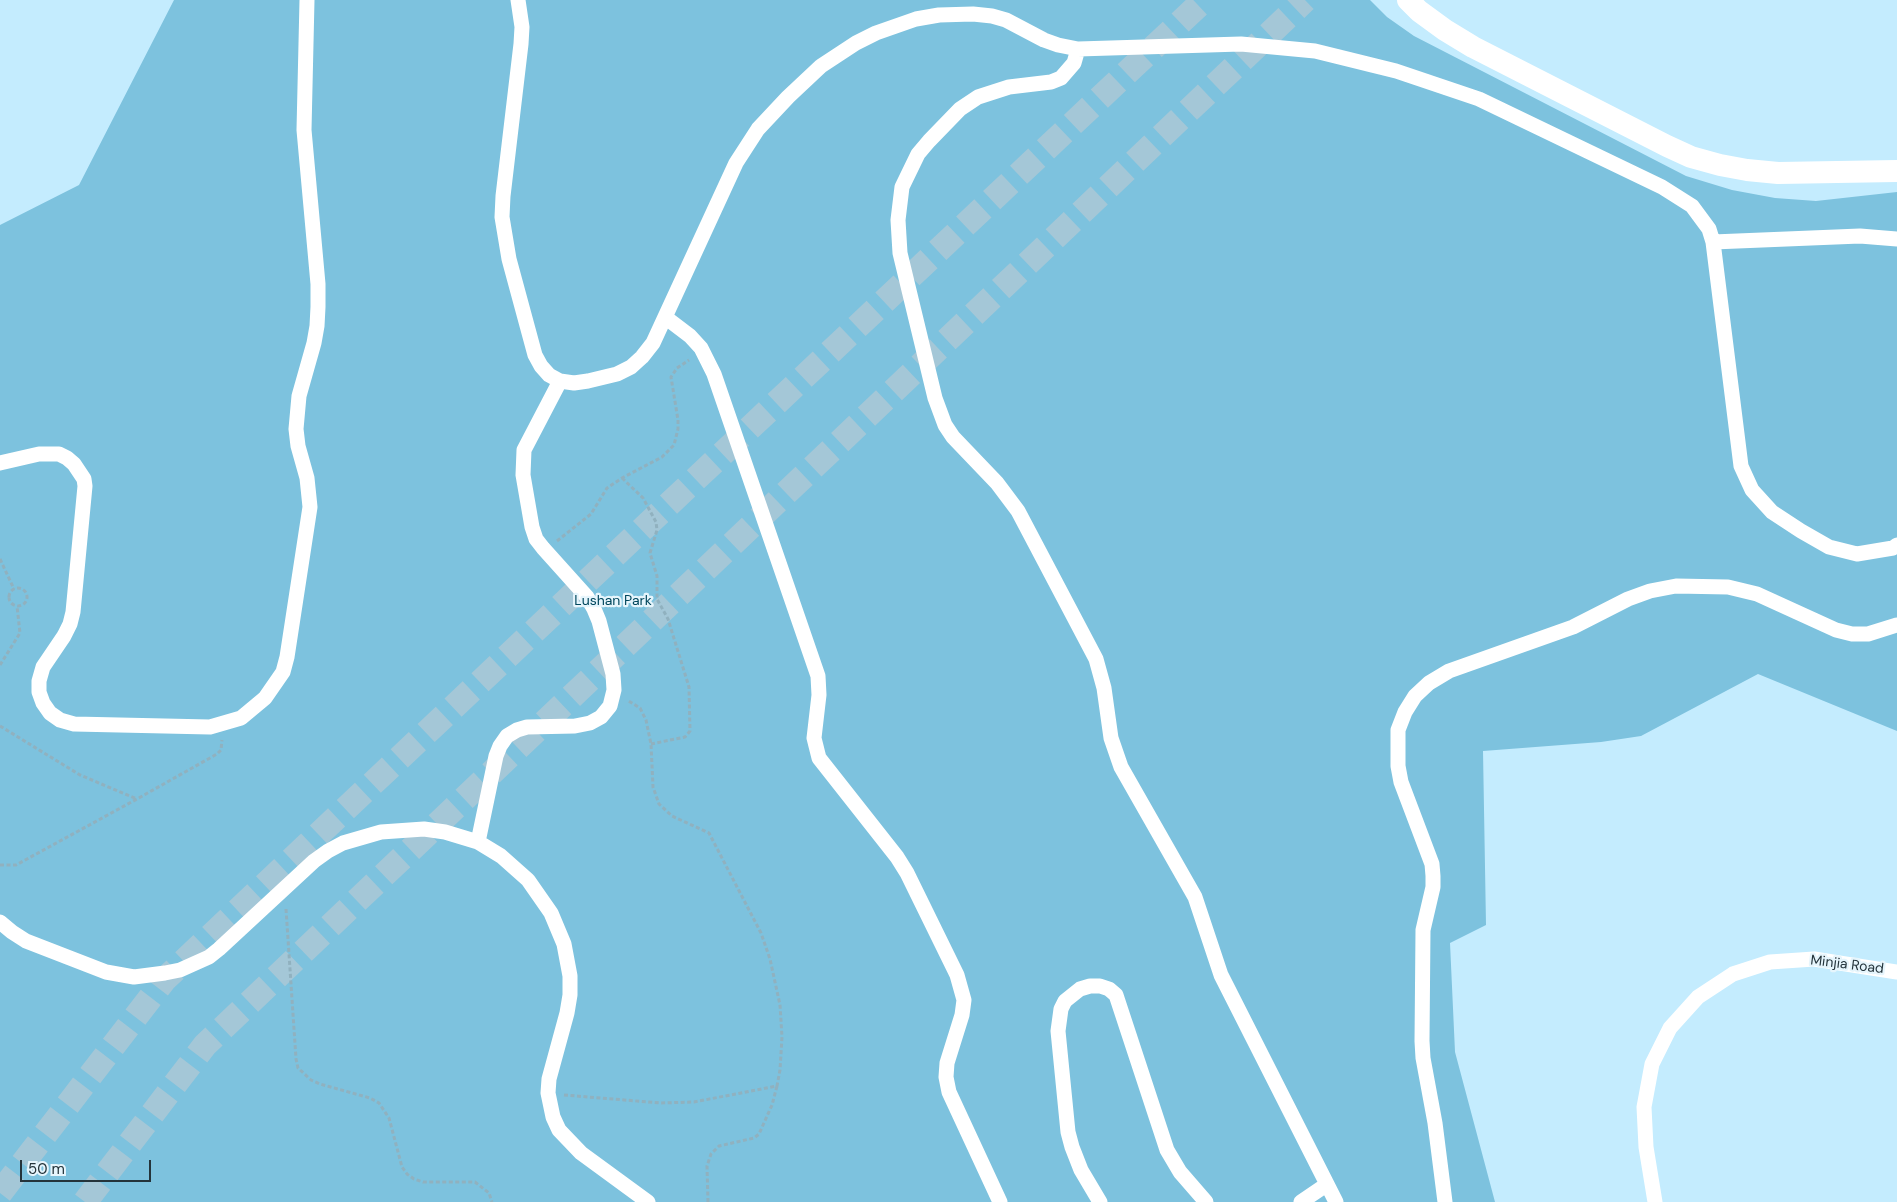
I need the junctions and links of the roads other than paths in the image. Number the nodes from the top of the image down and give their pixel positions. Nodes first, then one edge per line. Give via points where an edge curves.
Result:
1 (307, 0) edge
2 (518, 0) edge
3 (1408, 0) edge
4 (1078, 49) junction
5 (1897, 172) edge
6 (1897, 239) edge
7 (1713, 242) junction
8 (665, 317) junction
9 (560, 381) junction
10 (0, 463) edge
11 (1897, 545) edge
12 (1897, 625) edge
13 (478, 842) junction
14 (0, 922) edge
15 (1897, 972) edge
16 (1326, 1185) junction
17 (648, 1202) edge
18 (1000, 1202) edge
19 (1100, 1202) edge
20 (1206, 1202) edge
21 (1301, 1202) edge
22 (1336, 1202) edge
23 (1445, 1202) edge
24 (1654, 1202) edge

1 - 10 street via 304,130 318,284 318,326 299,396 296,429 309,492 308,522 287,657 282,672 265,698 241,718 220,725 191,728 74,724 50,713 39,692 39,681 43,667 67,630 73,612 84,478 74,464 58,454 39,454
2 - 9 street via 521,44 502,217 509,259 535,355 549,375
3 - 5 street via 1445,30 1473,46 1691,157 1770,172
4 - 7 street via 1241,44 1278,46 1354,59 1435,83 1479,99 1662,187 1692,206 1710,229
4 - 8 street via 1044,40 999,18 956,14 896,25 838,54 788,96 746,146
4 - 16 street via 1074,63 1060,78 1009,87 978,97 960,109 929,141 918,154 902,187 898,220 900,253 935,398 945,425 1018,511 1096,659 1118,760 1195,897 1222,975
6 - 7 street via 1860,236
7 - 11 street via 1741,466 1752,490 1772,512 1829,547 1857,554
8 - 9 street via 653,343 632,367 588,381
8 - 18 street via 690,336 704,352 714,374 818,676 814,729 818,753 897,857 957,974 964,1000 946,1077 949,1092
9 - 13 street via 529,440 522,463 532,527 536,539 594,610 613,674 612,696 610,706 590,724 527,727 508,736 496,756
12 - 23 street via 1868,634 1852,634 1836,630 1757,594 1728,587 1676,586 1628,599 1572,627 1449,671 1429,682 1415,696 1398,730 1398,766 1434,876 1422,930 1422,1041
13 - 14 street via 424,829 381,832 352,840 328,851 209,957 180,970 127,976 106,972 26,941
13 - 17 street via 501,856 528,880 551,913 564,944 570,995 548,1093 558,1130 581,1153
15 - 24 street, Minjia Road via 1814,959 1770,962 1733,974 1698,997 1670,1028 1652,1064 1644,1108
16 - 21 street
16 - 22 street
19 - 20 street via 1081,1170 1068,1132 1058,1031 1060,1009 1065,1000 1090,986 1109,989 1116,995 1167,1150 1180,1172

